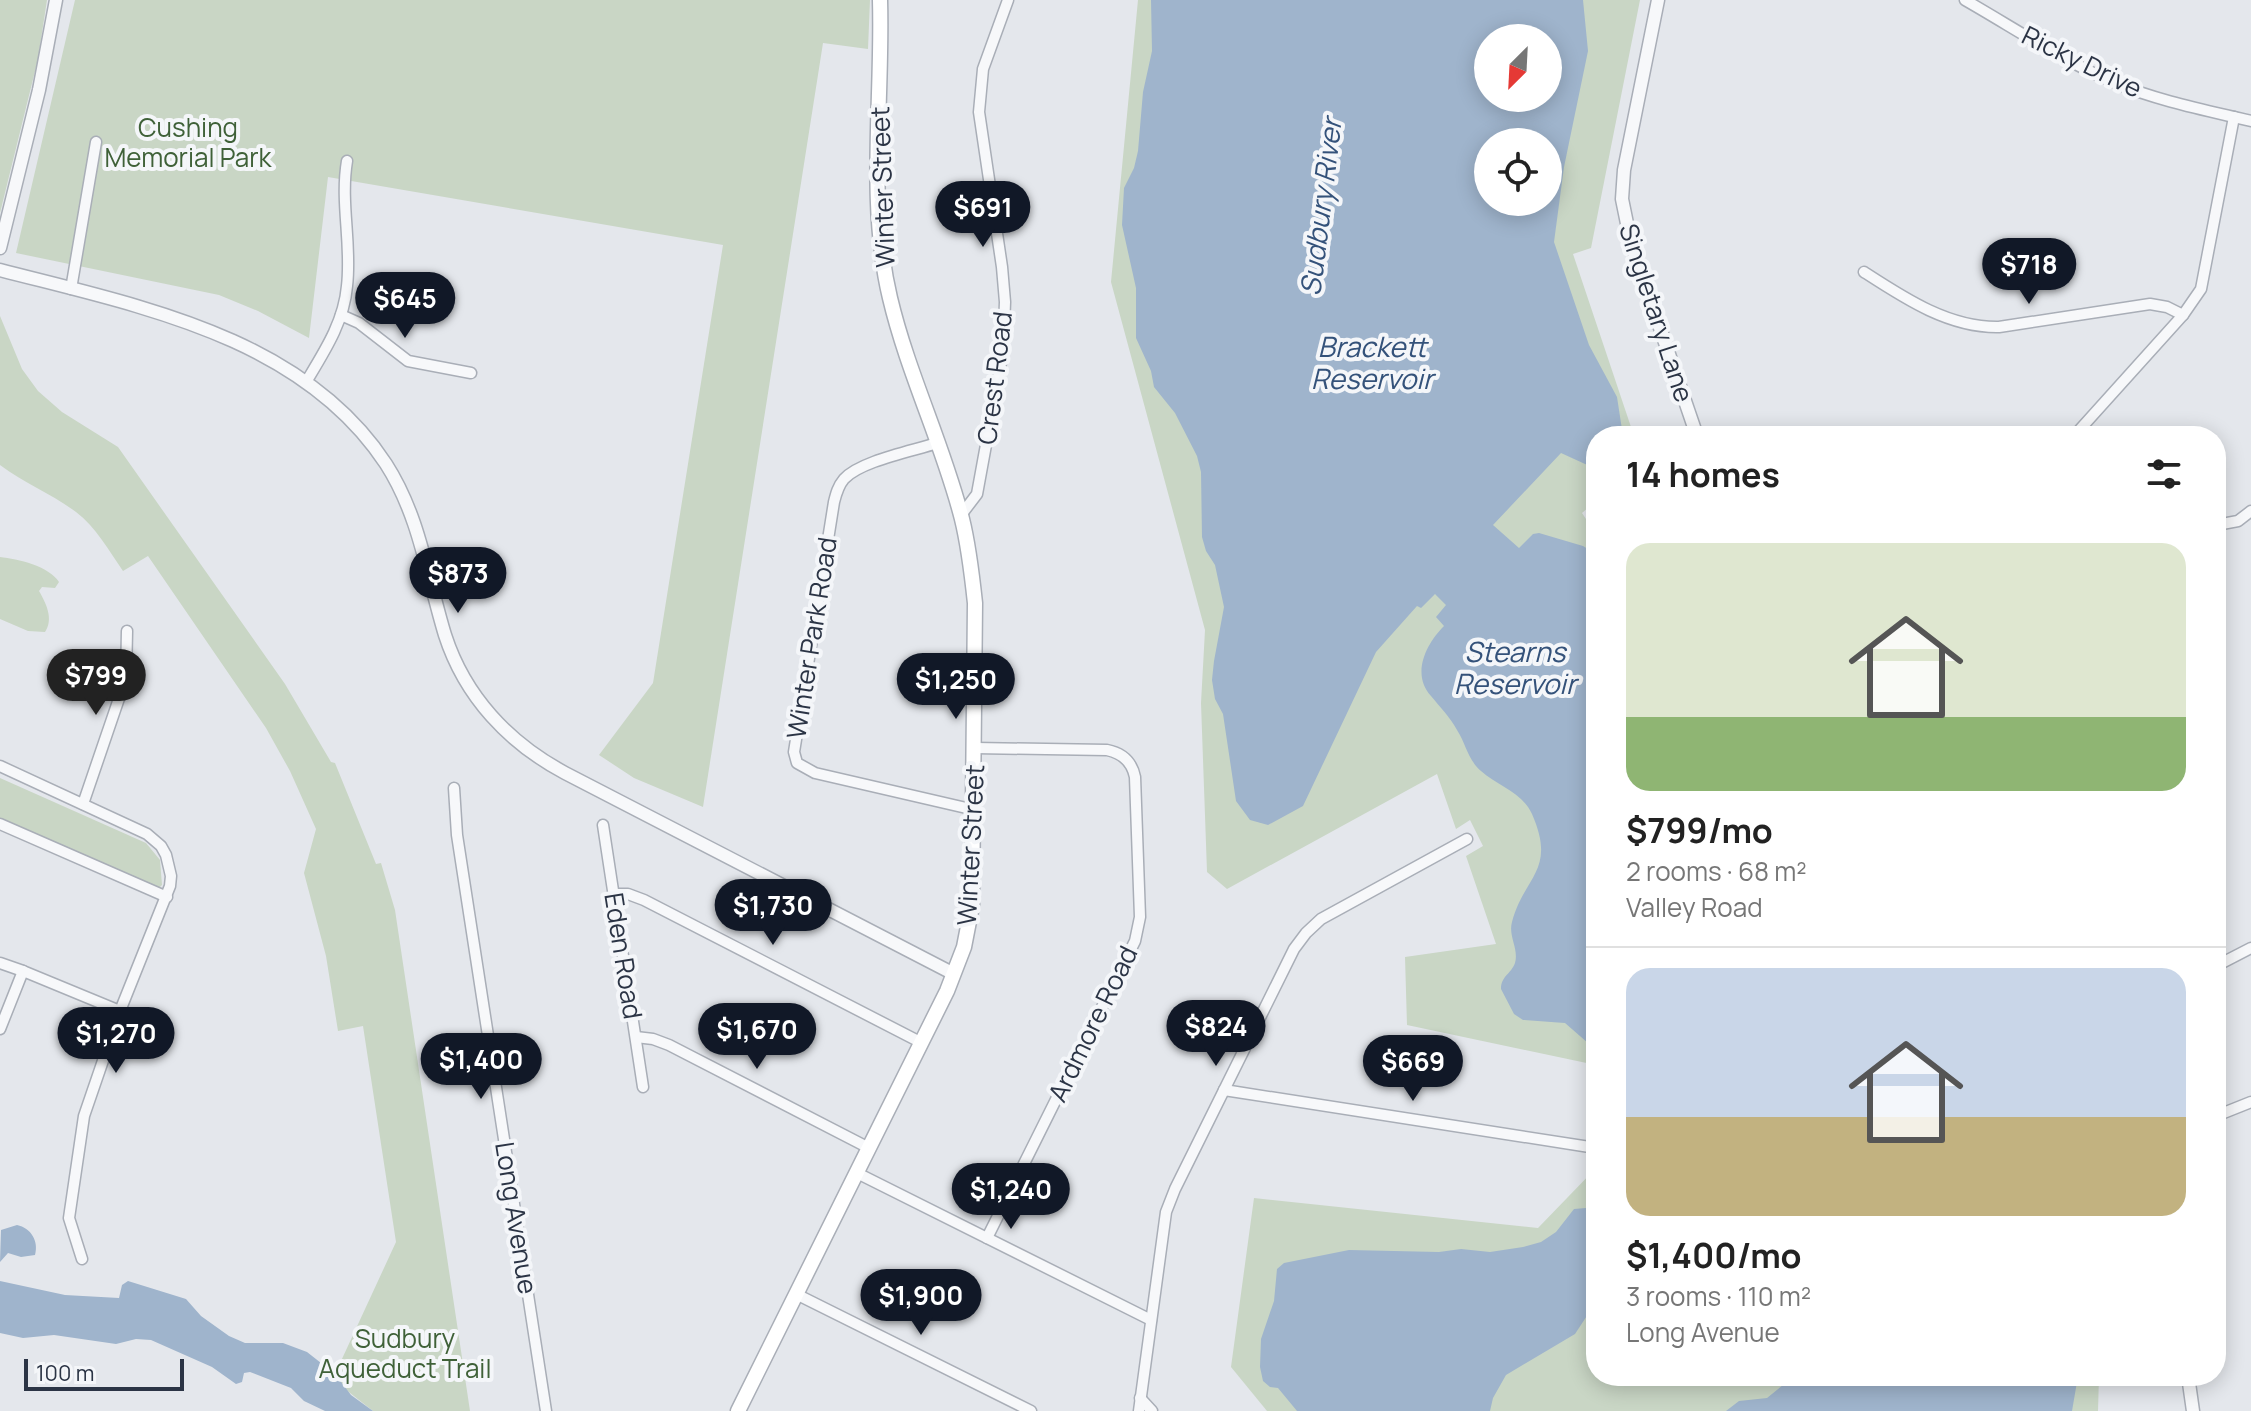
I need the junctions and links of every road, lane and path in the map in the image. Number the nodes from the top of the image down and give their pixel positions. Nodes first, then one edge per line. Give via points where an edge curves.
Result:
1 (56, 0) edge
2 (880, 0) edge
3 (1008, 0) edge
4 (1658, 0) edge
5 (1965, 0) edge
6 (2234, 117) junction
7 (2251, 121) edge
8 (96, 142) dead end
9 (347, 161) dead end
10 (0, 248) edge
11 (0, 270) edge
12 (1864, 272) dead end
13 (71, 289) junction
14 (341, 315) junction
15 (2183, 315) junction
16 (471, 373) dead end
17 (306, 382) junction
18 (1694, 426) edge
19 (2083, 426) edge
20 (937, 443) junction
21 (2251, 511) edge
22 (961, 515) junction
23 (2226, 523) edge
24 (127, 631) dead end
25 (975, 748) junction
26 (0, 766) edge
27 (454, 788) dead end
28 (83, 804) junction
29 (975, 810) junction
30 (0, 824) edge
31 (603, 825) dead end
32 (1467, 839) dead end
33 (614, 894) junction
34 (167, 897) junction
35 (2251, 948) edge
36 (2226, 961) edge
37 (0, 963) edge
38 (23, 971) junction
39 (954, 974) junction
40 (120, 1011) junction
41 (0, 1029) edge
42 (636, 1037) junction
43 (922, 1043) junction
44 (643, 1087) dead end
45 (1224, 1090) junction
46 (2251, 1102) edge
47 (2226, 1112) edge
48 (1586, 1146) edge
49 (869, 1148) junction
50 (857, 1173) junction
51 (987, 1238) junction
52 (82, 1259) dead end
53 (796, 1294) junction
54 (1151, 1320) junction
55 (2189, 1386) edge
56 (1140, 1398) junction
57 (546, 1411) edge
58 (738, 1411) edge
59 (1031, 1411) edge
60 (1139, 1411) edge
61 (1152, 1411) edge
62 (2193, 1411) edge

1 - 10 street
2 - 20 main road, Winter Street via 883,258 893,308
3 - 22 street, Crest Road via 983,69 979,112 1002,267 1003,352 977,494
4 - 18 street, Singletary Lane via 1622,199 1631,243
5 - 6 street, Ricky Drive via 2118,84
6 - 7 street, Ricky Drive
6 - 15 street via 2204,280
8 - 13 street
9 - 14 street via 348,284
11 - 13 street
12 - 15 street via 1929,310 1976,326 2150,304
13 - 17 street via 202,329
14 - 16 street via 408,361
14 - 17 street
15 - 19 street
17 - 39 street via 336,406 386,465 419,534 452,654 477,699 514,740 565,773
20 - 22 main road, Winter Street
20 - 29 street, Winter Park Road via 862,467 840,484 795,758 815,773
21 - 23 street
22 - 25 main road, Winter Street via 975,603
24 - 28 street via 126,678
25 - 29 main road, Winter Street
25 - 51 street, Ardmore Road via 1107,750 1126,759 1135,777 1140,914 1135,941
26 - 28 street
27 - 57 street, Long Avenue
28 - 34 street via 161,846 171,876
29 - 39 main road, Winter Street via 970,921
30 - 34 street
31 - 33 street, Eden Road
32 - 45 street via 1321,919 1306,933
33 - 42 street, Eden Road
33 - 43 street via 644,900
34 - 40 street
35 - 36 street
37 - 38 street
38 - 40 street
38 - 41 street
39 - 43 main road, Winter Street
40 - 52 street via 81,1129 69,1218
42 - 44 street, Eden Road
42 - 49 street via 669,1045
43 - 49 main road, Winter Street
45 - 48 street
45 - 54 street via 1166,1212
46 - 47 street
49 - 50 main road, Winter Street
50 - 51 street
50 - 53 main road, Winter Street
51 - 54 street
53 - 58 main road, Winter Street
53 - 59 street
54 - 56 street
55 - 62 street
56 - 60 street
56 - 61 street

